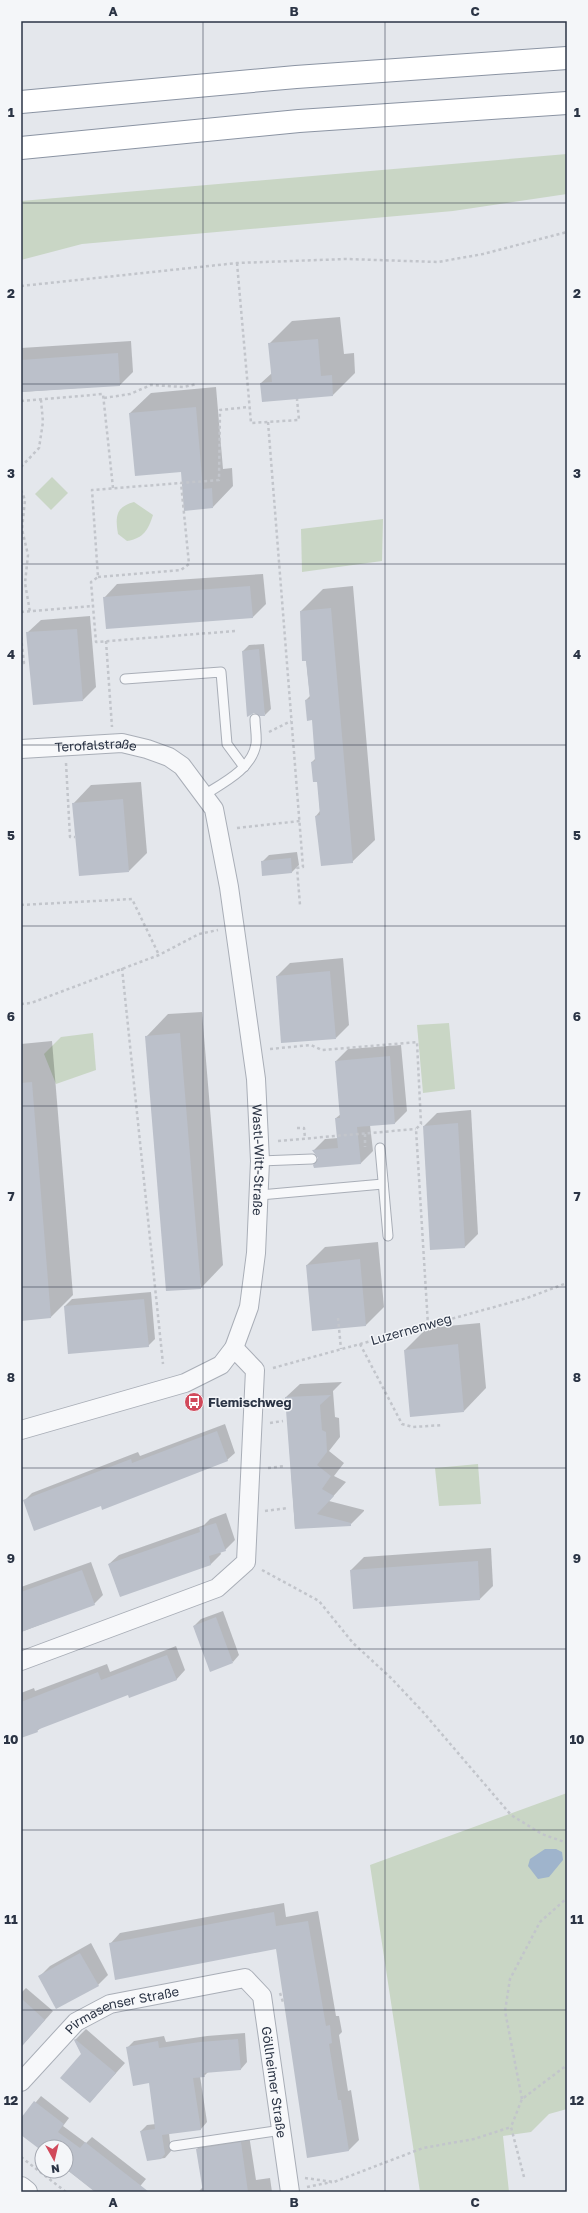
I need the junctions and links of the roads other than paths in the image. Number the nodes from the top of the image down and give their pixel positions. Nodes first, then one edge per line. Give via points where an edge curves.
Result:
1 (567, 58) edge
2 (21, 102) edge
3 (567, 103) edge
4 (21, 148) edge
5 (125, 678) dead end
6 (255, 719) dead end
7 (21, 750) edge
8 (169, 758) joint
9 (244, 767) junction
10 (204, 795) junction
11 (380, 1148) dead end
12 (312, 1159) dead end
13 (260, 1161) junction
14 (383, 1184) junction
15 (260, 1195) junction
16 (388, 1236) dead end
17 (234, 1348) junction
18 (21, 1430) edge
19 (21, 1661) edge
20 (246, 1978) joint
21 (21, 2082) edge
22 (282, 2130) junction
23 (174, 2146) dead end
24 (290, 2186) edge
25 (21, 2188) edge
26 (26, 2192) edge

1 - 2 highway via 296,77
3 - 4 highway via 299,121
5 - 9 lane via 221,672 228,744
6 - 9 lane via 256,745
7 - 8 street, Terofalstraße via 122,742
8 - 10 street, Wastl-Witt-Straße via 182,766
9 - 10 lane
10 - 13 street, Wastl-Witt-Straße via 214,809 235,928 257,1091
11 - 14 lane
12 - 13 lane
13 - 15 street, Wastl-Witt-Straße
14 - 15 lane
14 - 16 lane
15 - 17 street, Wastl-Witt-Straße via 249,1307
17 - 18 street, Wastl-Witt-Straße via 221,1365 191,1381
17 - 19 street via 254,1370 246,1562 217,1588
20 - 21 street, Pirmasenser Straße via 110,2004 76,2022
20 - 22 street, Göllheimer Straße via 262,1996
22 - 23 lane
22 - 24 street, Göllheimer Straße
25 - 26 street

